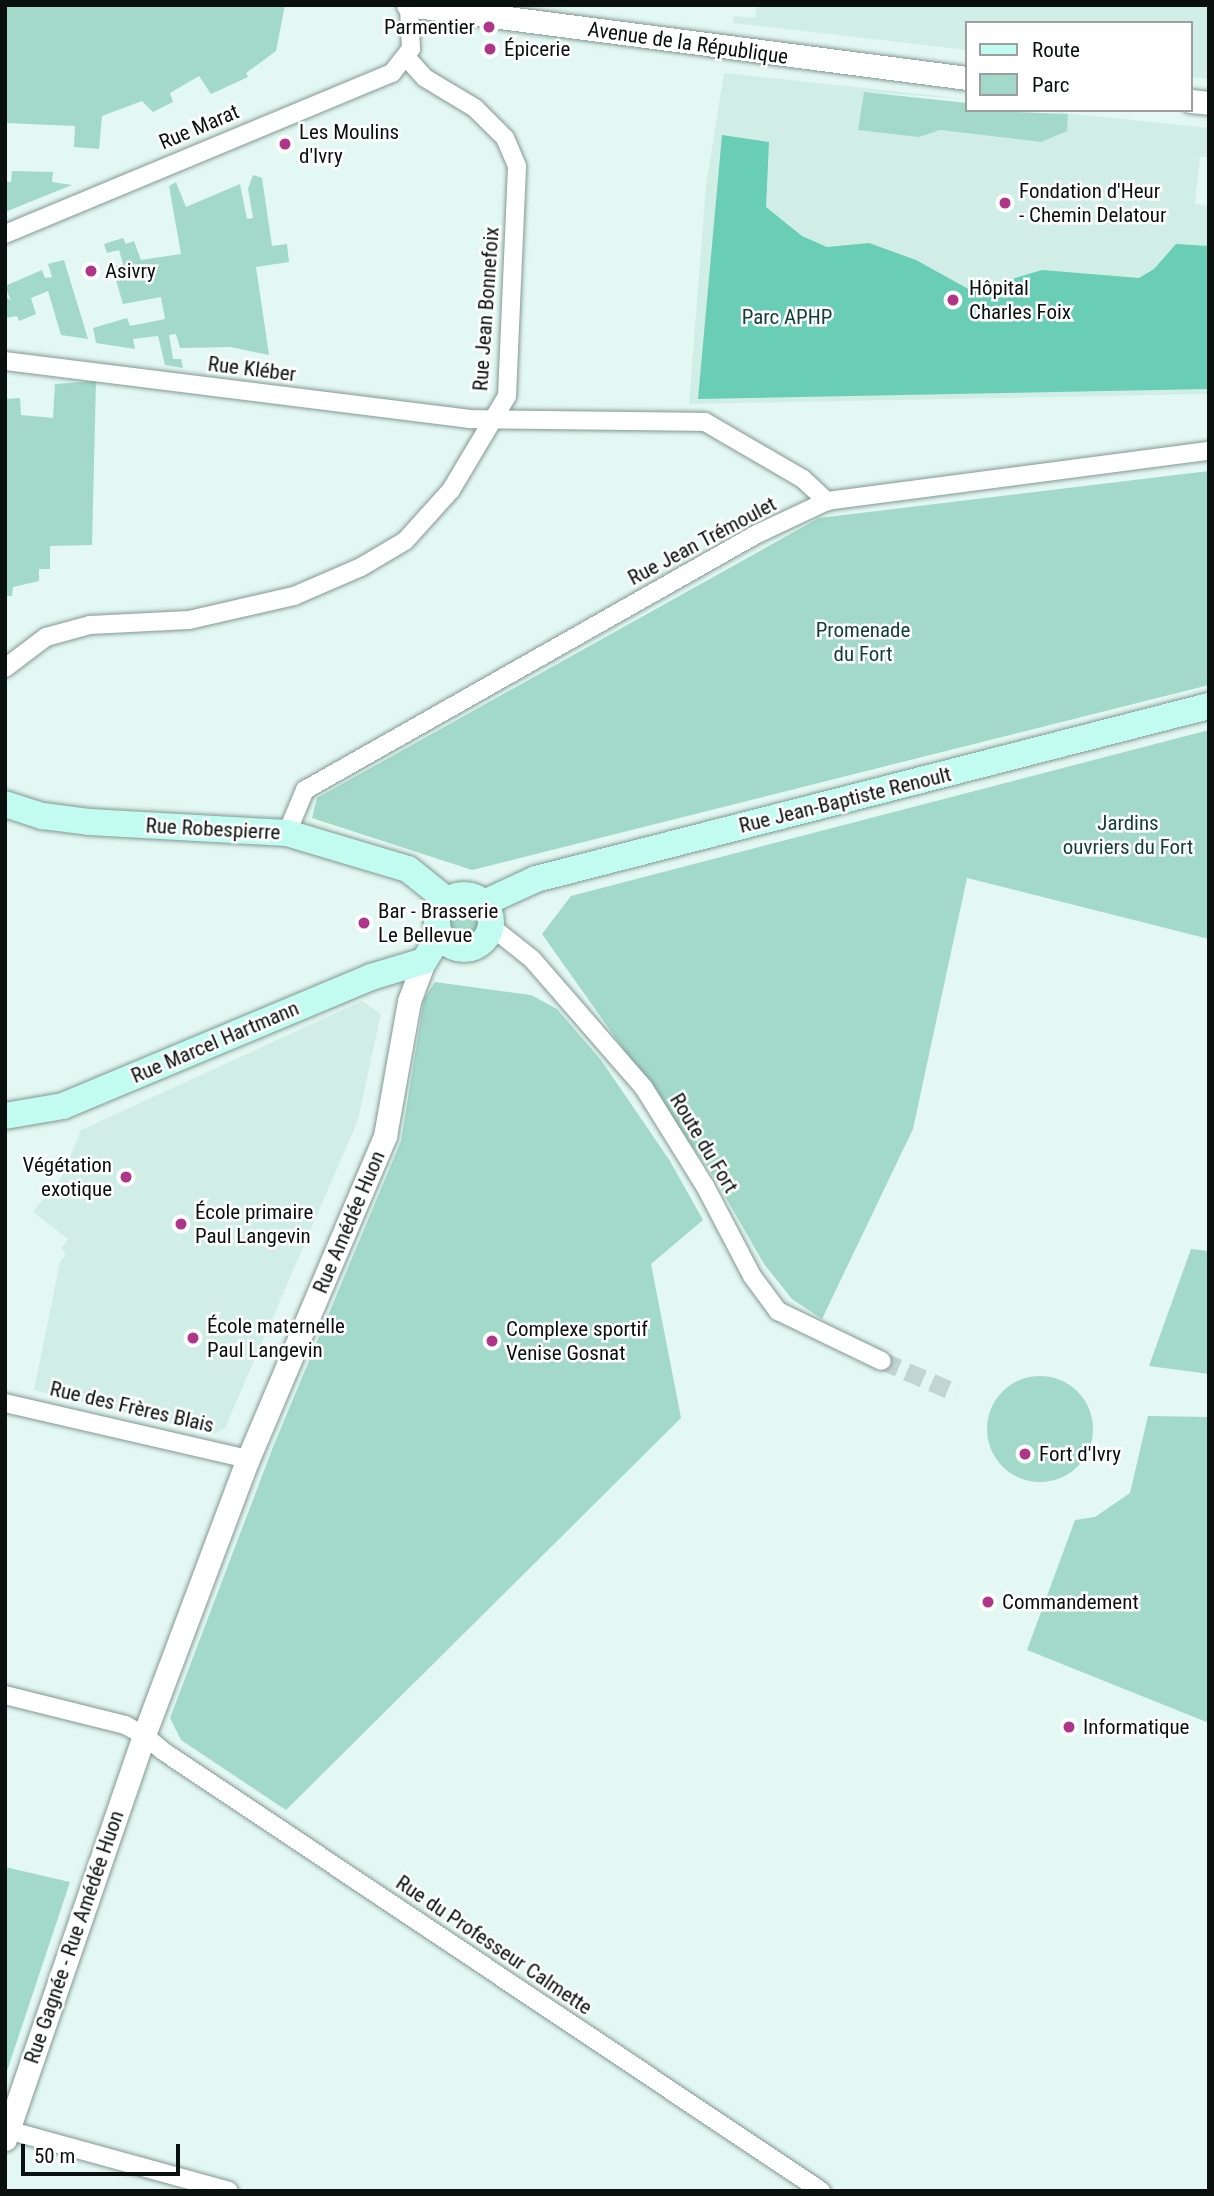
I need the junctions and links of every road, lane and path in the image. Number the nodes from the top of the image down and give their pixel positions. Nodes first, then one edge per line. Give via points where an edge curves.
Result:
1 (408, 6) edge
2 (407, 58) junction
3 (965, 78) edge
4 (5, 234) edge
5 (5, 362) edge
6 (493, 421) junction
7 (1209, 451) edge
8 (827, 501) junction
9 (5, 668) edge
10 (1209, 706) edge
11 (5, 804) edge
12 (287, 833) junction
13 (448, 901) junction
14 (484, 903) junction
15 (493, 928) junction
16 (438, 939) junction
17 (424, 961) junction
18 (5, 1116) edge
19 (882, 1361) tunnel mouth
20 (5, 1403) edge
21 (248, 1459) junction
22 (5, 1695) edge
23 (144, 1735) junction
24 (7, 2134) edge
25 (229, 2191) edge
26 (821, 2191) edge

1 - 2 street via 412,36
1 - 3 street, Avenue de la République
2 - 4 street, Rue Marat via 377,80
2 - 6 street, Rue Jean Bonnefoix via 425,78 475,108 505,138 517,166 507,396
5 - 6 street, Rue Kléber
6 - 8 street, Rue Jean Bonnefoix via 527,417 705,422 803,480
6 - 9 street via 451,489 414,531 361,567 294,596 189,620 90,625 46,637
7 - 8 street, Rue Jean Trémoulet
8 - 12 street, Rue Jean Trémoulet via 757,534 305,790
10 - 14 main road, Rue Jean-Baptiste Renoult via 536,879
11 - 12 main road, Rue Robespierre via 43,816 89,822
12 - 13 main road, Rue Robespierre via 408,869
13 - 14 main road via 464,893
13 - 16 main road via 437,923
14 - 15 main road
15 - 16 main road via 486,937 454,951
15 - 19 street, Route du Fort via 532,959 644,1088 705,1186 751,1276 778,1311
16 - 17 main road, Rue Amédée Huon
17 - 18 main road, Rue Marcel Hartmann via 371,977 63,1106
17 - 21 street, Rue Amédée Huon via 409,1001 385,1136
20 - 21 street, Rue des Frères Blais
21 - 23 street, Rue Amédée Huon
22 - 23 street, Rue du Professeur Calmette via 125,1725
23 - 24 street, Rue Gagnée - Rue Amédée Huon
23 - 26 street, Rue du Professeur Calmette
24 - 25 street

